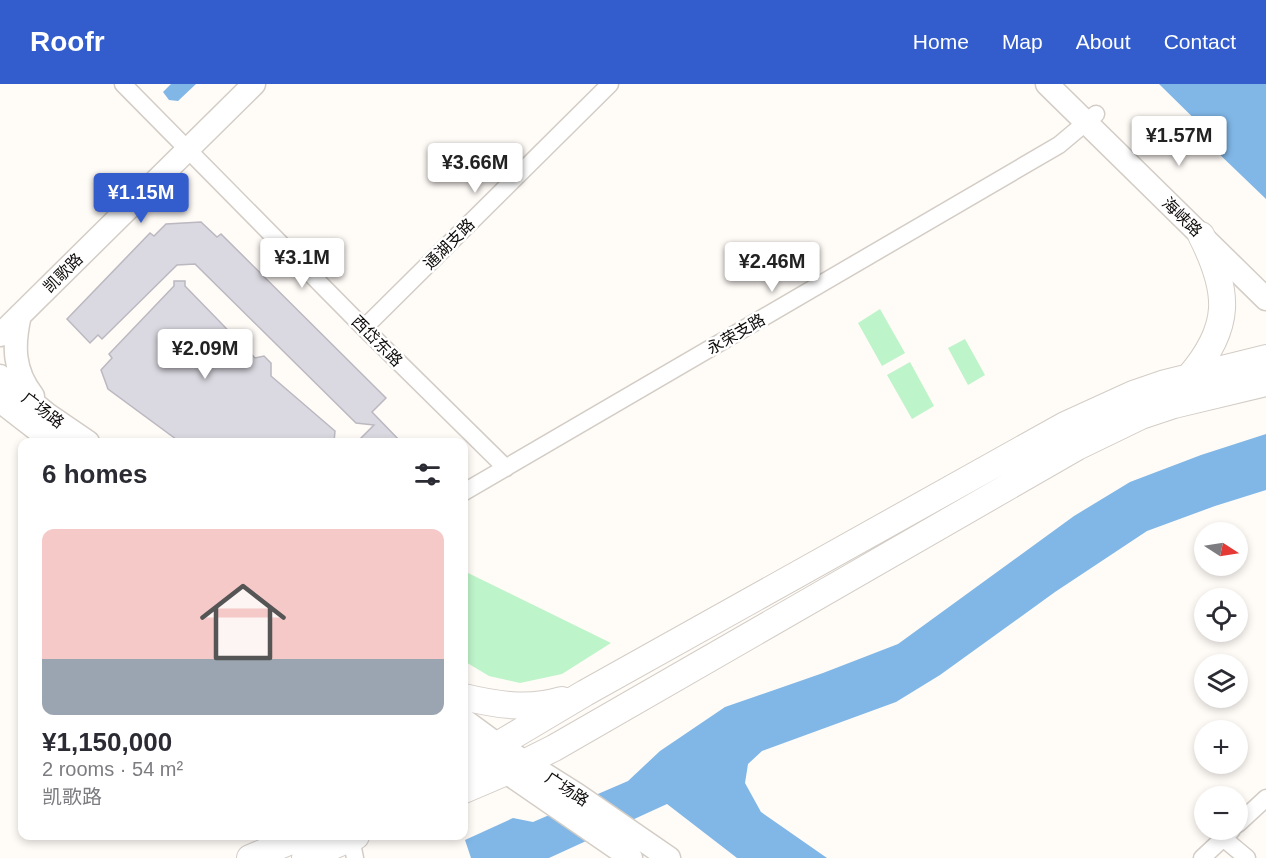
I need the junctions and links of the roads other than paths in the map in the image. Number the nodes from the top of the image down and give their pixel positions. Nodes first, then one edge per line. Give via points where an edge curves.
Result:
1 (123, 84) edge
2 (234, 84) edge
3 (254, 84) edge
4 (610, 84) edge
5 (1047, 84) edge
6 (1066, 84) edge
7 (1091, 119) junction
8 (184, 144) junction
9 (1201, 235) junction
10 (1266, 278) edge
11 (1266, 299) edge
12 (6, 314) edge
13 (364, 328) junction
14 (0, 335) edge
15 (1266, 358) edge
16 (0, 376) edge
17 (1188, 378) junction
18 (1266, 383) edge
19 (4, 407) edge
20 (47, 414) junction
21 (47, 438) edge
22 (82, 438) edge
23 (506, 468) junction
24 (468, 490) edge
25 (585, 693) junction
26 (468, 698) edge
27 (468, 730) edge
28 (477, 752) edge
29 (516, 768) junction
30 (468, 788) edge
31 (1266, 798) edge
32 (1248, 815) edge
33 (293, 840) edge
34 (1221, 840) edge
35 (1232, 840) edge
36 (354, 844) edge
37 (628, 847) edge
38 (250, 858) edge
39 (305, 858) edge
40 (669, 858) edge
41 (1202, 858) edge
42 (1247, 858) edge

1 - 8 street, 西岱东路
2 - 8 main road, 凯歌路
3 - 8 main road, 凯歌路
4 - 13 street, 通湖支路
5 - 7 main road, 海峡路
6 - 7 main road, 海峡路
7 - 9 main road, 海峡路
7 - 10 main road, 海峡路
7 - 23 street, 永荣支路 via 1059,145
8 - 12 main road, 凯歌路
8 - 13 street, 西岱东路
9 - 11 main road, 海峡路
9 - 17 highway via 1213,258 1223,303 1213,343
12 - 14 main road, 凯歌路
12 - 20 main road via 15,336 16,365 26,387
13 - 23 street, 西岱东路
15 - 17 highway
16 - 20 main road, 广场路
17 - 25 highway via 1132,394 1065,425
18 - 29 highway via 1174,405 1077,447
19 - 21 main road, 广场路
20 - 22 main road, 广场路
23 - 24 street, 永荣支路
25 - 26 highway via 521,707
25 - 28 highway
27 - 28 main road, 广场路
28 - 29 main road, 广场路
29 - 30 highway
29 - 37 main road, 广场路 via 553,805
29 - 37 main road, 广场路 via 576,794
31 - 32 street
33 - 38 highway
34 - 41 street
35 - 42 street
36 - 39 highway
37 - 40 main road, 广场路

